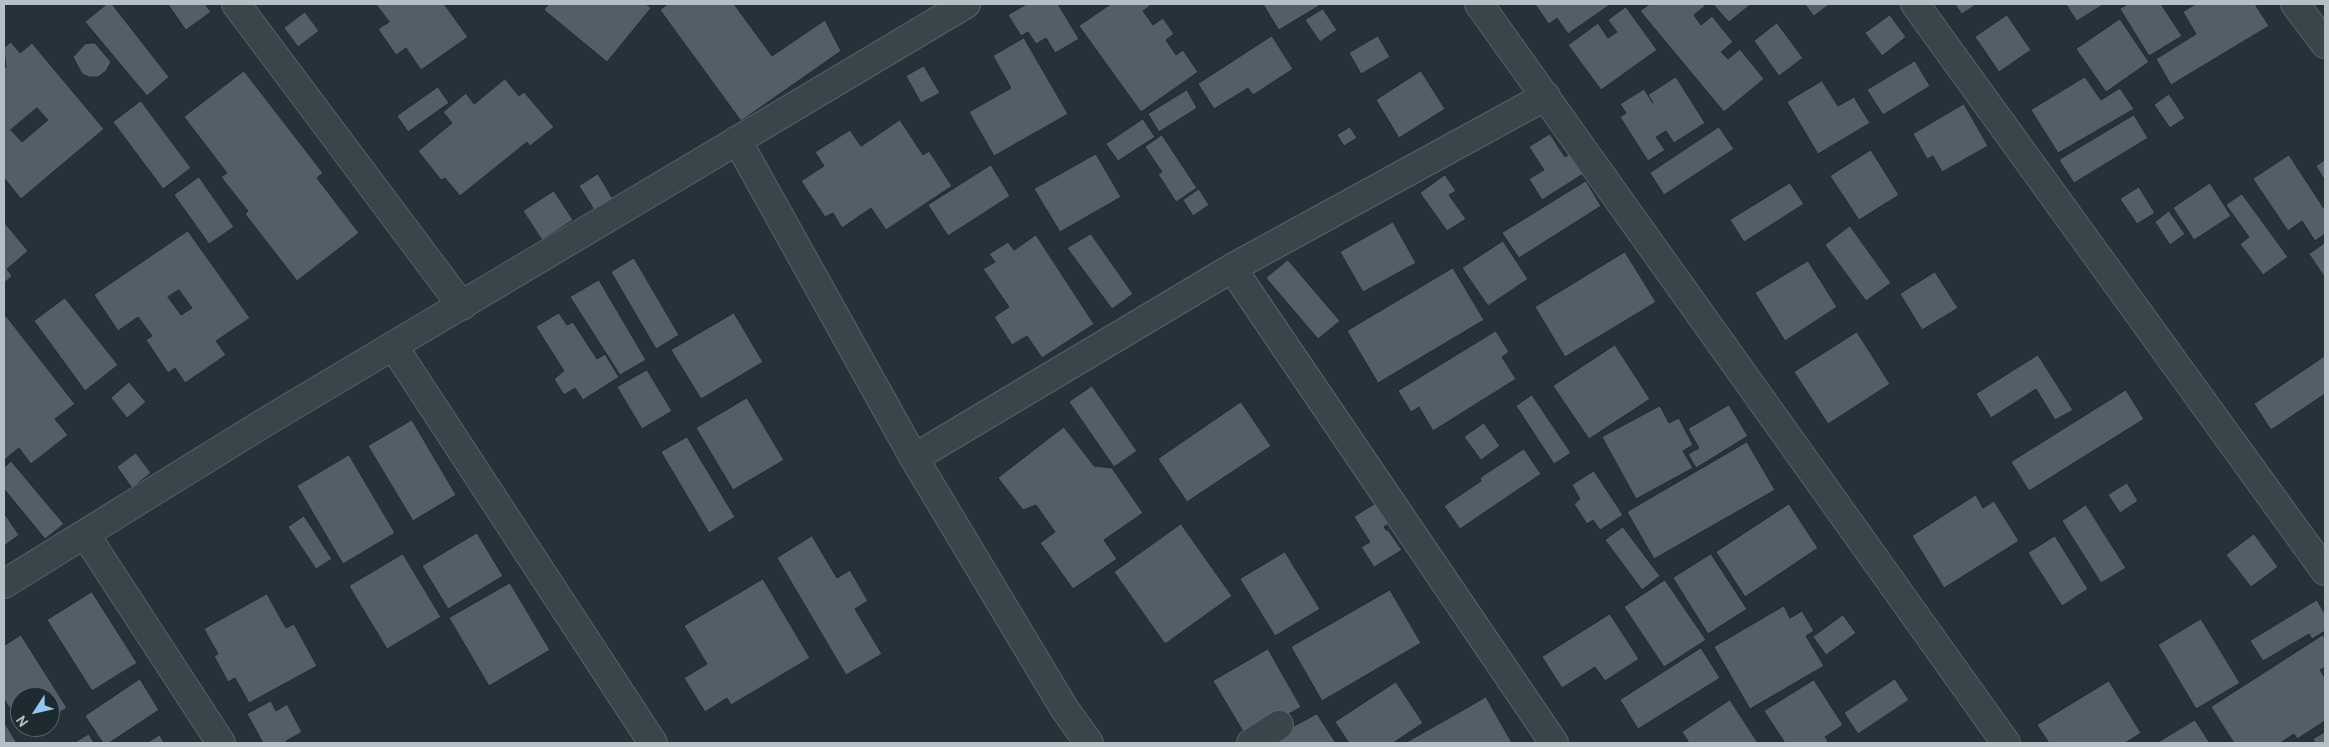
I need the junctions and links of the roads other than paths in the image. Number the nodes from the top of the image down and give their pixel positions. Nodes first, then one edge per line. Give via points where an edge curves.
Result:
1 (236, 4) edge
2 (966, 4) edge
3 (1479, 4) edge
4 (1915, 4) edge
5 (2295, 4) edge
6 (2325, 44) edge
7 (1546, 96) junction
8 (737, 140) junction
9 (1232, 268) junction
10 (462, 306) junction
11 (394, 346) junction
12 (914, 458) junction
13 (84, 534) junction
14 (2325, 571) edge
15 (4, 584) edge
16 (1279, 725) dead end
17 (221, 743) edge
18 (653, 743) edge
19 (1089, 743) edge
20 (1251, 743) edge
21 (1554, 743) edge
22 (2006, 743) edge

1 - 10 street
2 - 8 street
3 - 7 street
4 - 14 street
5 - 6 street
7 - 9 street
7 - 22 street
8 - 10 street
8 - 12 street
9 - 12 street
9 - 21 street
10 - 11 street
11 - 13 street
11 - 18 street
12 - 19 street via 1064,708
13 - 15 street
13 - 17 street
16 - 20 street

